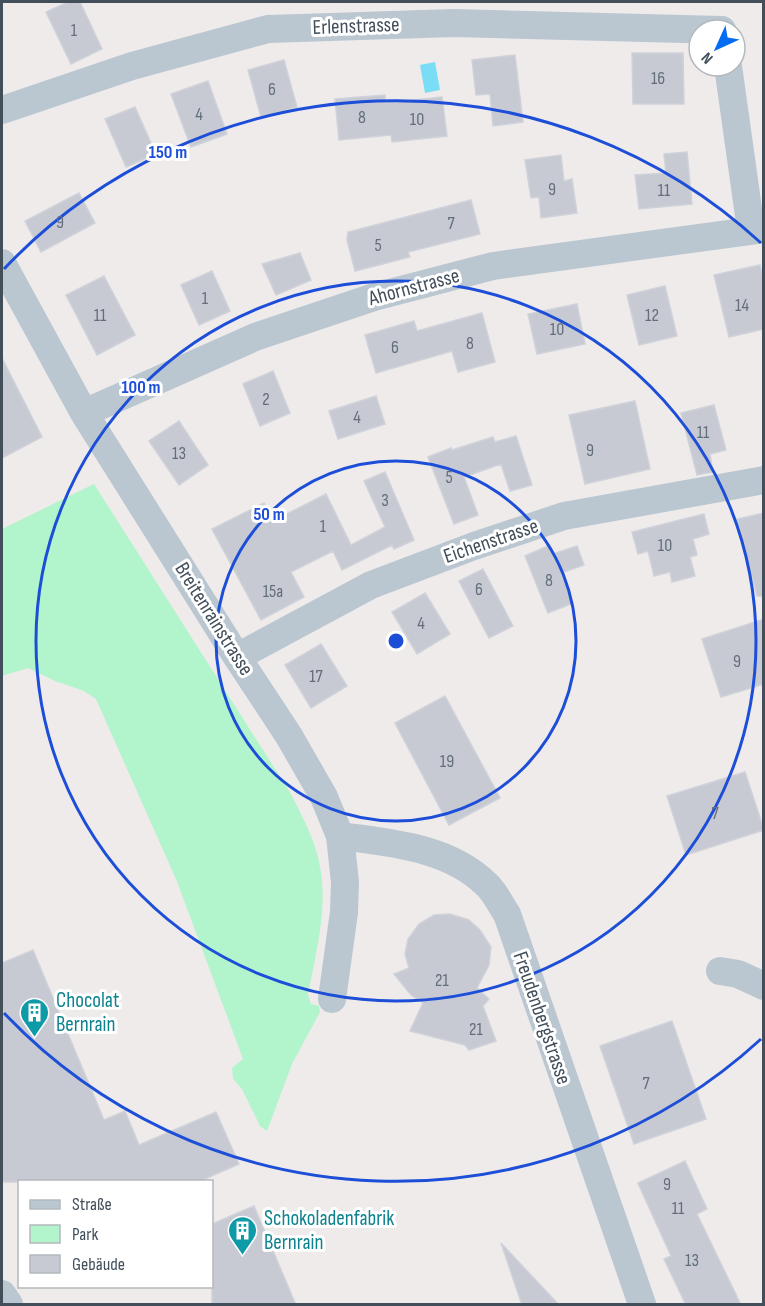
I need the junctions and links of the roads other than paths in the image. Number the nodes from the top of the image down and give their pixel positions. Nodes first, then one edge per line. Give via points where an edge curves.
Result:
1 (687, 29) edge
2 (730, 78) edge
3 (2, 110) edge
4 (757, 230) edge
5 (2, 262) edge
6 (84, 413) junction
7 (764, 480) edge
8 (237, 657) junction
9 (340, 836) junction
10 (720, 972) dead end
11 (764, 986) edge
12 (332, 999) dead end
13 (2, 1294) edge
14 (9, 1305) edge
15 (642, 1305) edge

1 - 3 street, Erlenstrasse via 454,22 268,29 132,66
2 - 4 street
4 - 6 street, Ahornstrasse via 492,267 374,297 255,338
5 - 6 street, Breitenrainstrasse
6 - 8 street, Breitenrainstrasse
7 - 8 street, Eichenstrasse via 564,516 474,546 371,585
8 - 9 street, Breitenrainstrasse via 289,736 324,798
9 - 12 street, Breitenrainstrasse via 344,912
9 - 15 street, Freudenbergstrasse via 439,854 466,867 488,886 507,914
10 - 11 street via 738,974
13 - 14 street

